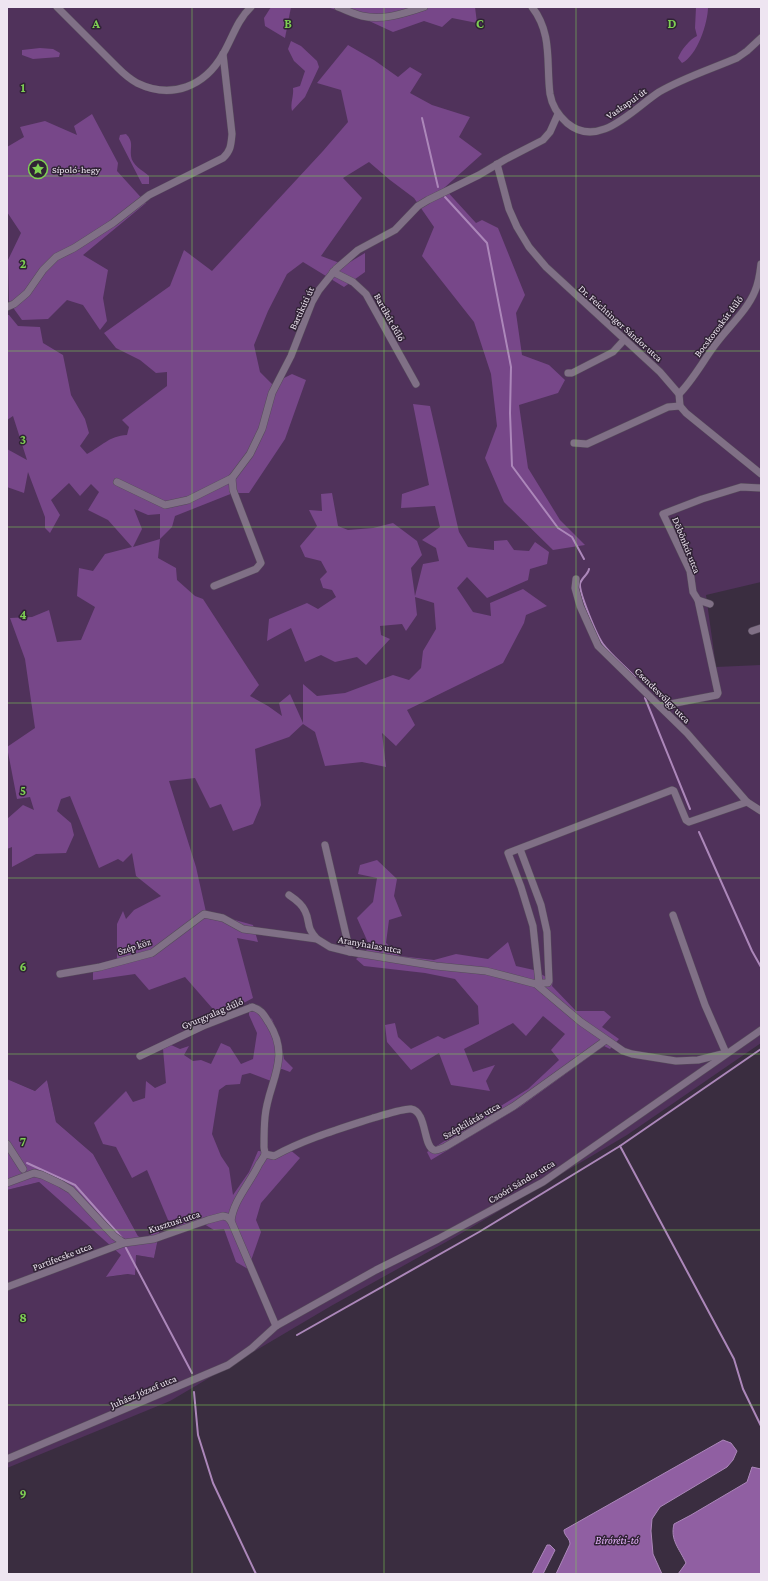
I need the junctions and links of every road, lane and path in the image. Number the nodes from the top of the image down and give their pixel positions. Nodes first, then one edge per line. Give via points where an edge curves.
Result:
1 (57, 7) edge
2 (251, 7) edge
3 (338, 7) edge
4 (424, 7) edge
5 (532, 7) edge
6 (761, 38) edge
7 (223, 54) junction
8 (558, 114) junction
9 (497, 164) junction
10 (761, 264) edge
11 (334, 272) junction
12 (7, 307) edge
13 (624, 340) junction
14 (568, 373) dead end
15 (416, 384) dead end
16 (679, 394) junction
17 (680, 406) junction
18 (574, 443) dead end
19 (761, 474) edge
20 (232, 478) junction
21 (117, 482) dead end
22 (761, 488) edge
23 (576, 580) dead end
24 (214, 586) dead end
25 (698, 600) junction
26 (710, 604) dead end
27 (761, 628) edge
28 (752, 631) dead end
29 (660, 706) junction
30 (747, 802) junction
31 (761, 811) edge
32 (326, 845) dead end
33 (520, 848) junction
34 (289, 895) dead end
35 (204, 914) joint
36 (672, 915) dead end
37 (317, 939) junction
38 (350, 952) junction
39 (60, 974) dead end
40 (538, 983) junction
41 (761, 1030) edge
42 (606, 1040) junction
43 (726, 1053) junction
44 (140, 1056) dead end
45 (7, 1144) edge
46 (265, 1154) junction
47 (23, 1169) dead end
48 (7, 1183) edge
49 (230, 1221) junction
50 (124, 1242) junction
51 (7, 1287) edge
52 (276, 1326) junction
53 (7, 1459) edge

1 - 7 street via 118,68 137,83 149,88 176,90 192,85 206,76
2 - 7 street via 241,18
3 - 4 street via 362,16 389,17
5 - 8 street, Vaskapui út via 547,37 550,95
6 - 8 street, Vaskapui út via 737,58 659,92 618,122 599,131 578,130
7 - 12 street via 232,134 229,152 223,158 149,195 113,223 56,257 27,293
8 - 9 street, Bartikúti út via 550,132 543,140
9 - 11 street, Bartikúti út via 423,202 395,230 358,250
9 - 13 street, Dr. Feichtinger Sándor utca via 509,209 529,247 546,267
10 - 16 street, Bocskoroskút dűlő via 759,280 749,303
11 - 15 street, Bartikút dűlő via 353,282 366,294
11 - 20 street, Bartikúti út via 312,302 291,356 272,393 262,429 250,454
13 - 14 street via 613,352
13 - 16 street, Dr. Feichtinger Sándor utca via 660,372
16 - 17 street
17 - 18 street via 668,407 587,444
17 - 19 street
20 - 21 street via 188,500 165,505
20 - 24 street via 233,490 261,563 256,569
22 - 25 street, Döbönkút utca via 741,487 663,514 690,572 693,592
23 - 29 street, Csendesvölgy utca via 575,588 580,606 598,646
25 - 26 street
25 - 29 street via 718,693
27 - 28 street
29 - 30 street, Csendesvölgy utca
30 - 31 street, Csendesvölgy utca
30 - 33 street via 689,822 672,790
32 - 38 street
33 - 40 street via 508,853 533,926
33 - 40 street via 539,898 547,932 549,981
34 - 37 street via 305,910 308,928
35 - 37 street, Aranyhalas utca via 223,918 243,929
35 - 39 street, Szép köz via 152,953 96,968
36 - 43 street via 705,1005
37 - 38 street, Aranyhalas utca via 330,947
38 - 40 street, Aranyhalas utca via 486,971
40 - 42 street, Aranyhalas utca via 581,1022
41 - 43 street, Csoóri Sándor utca
42 - 43 street, Aranyhalas utca via 632,1054 676,1062
42 - 46 street, Szépkilátás utca via 514,1106 445,1147 432,1150 421,1118 417,1112 410,1109 391,1112 318,1136 274,1156
43 - 52 street, Csoóri Sándor utca via 543,1182
44 - 46 street, Gyurgyalag dűlő via 203,1026 252,1007 259,1008 276,1033 279,1054 278,1072 265,1116
45 - 47 street
46 - 49 street, Gyurgyalag dűlő
48 - 50 street via 34,1173 42,1175 71,1190 102,1225
49 - 50 street, Kusztusi utca via 223,1216 154,1239
49 - 52 street
50 - 51 street, Partifecske utca
52 - 53 street, Juhász József utca via 228,1366

